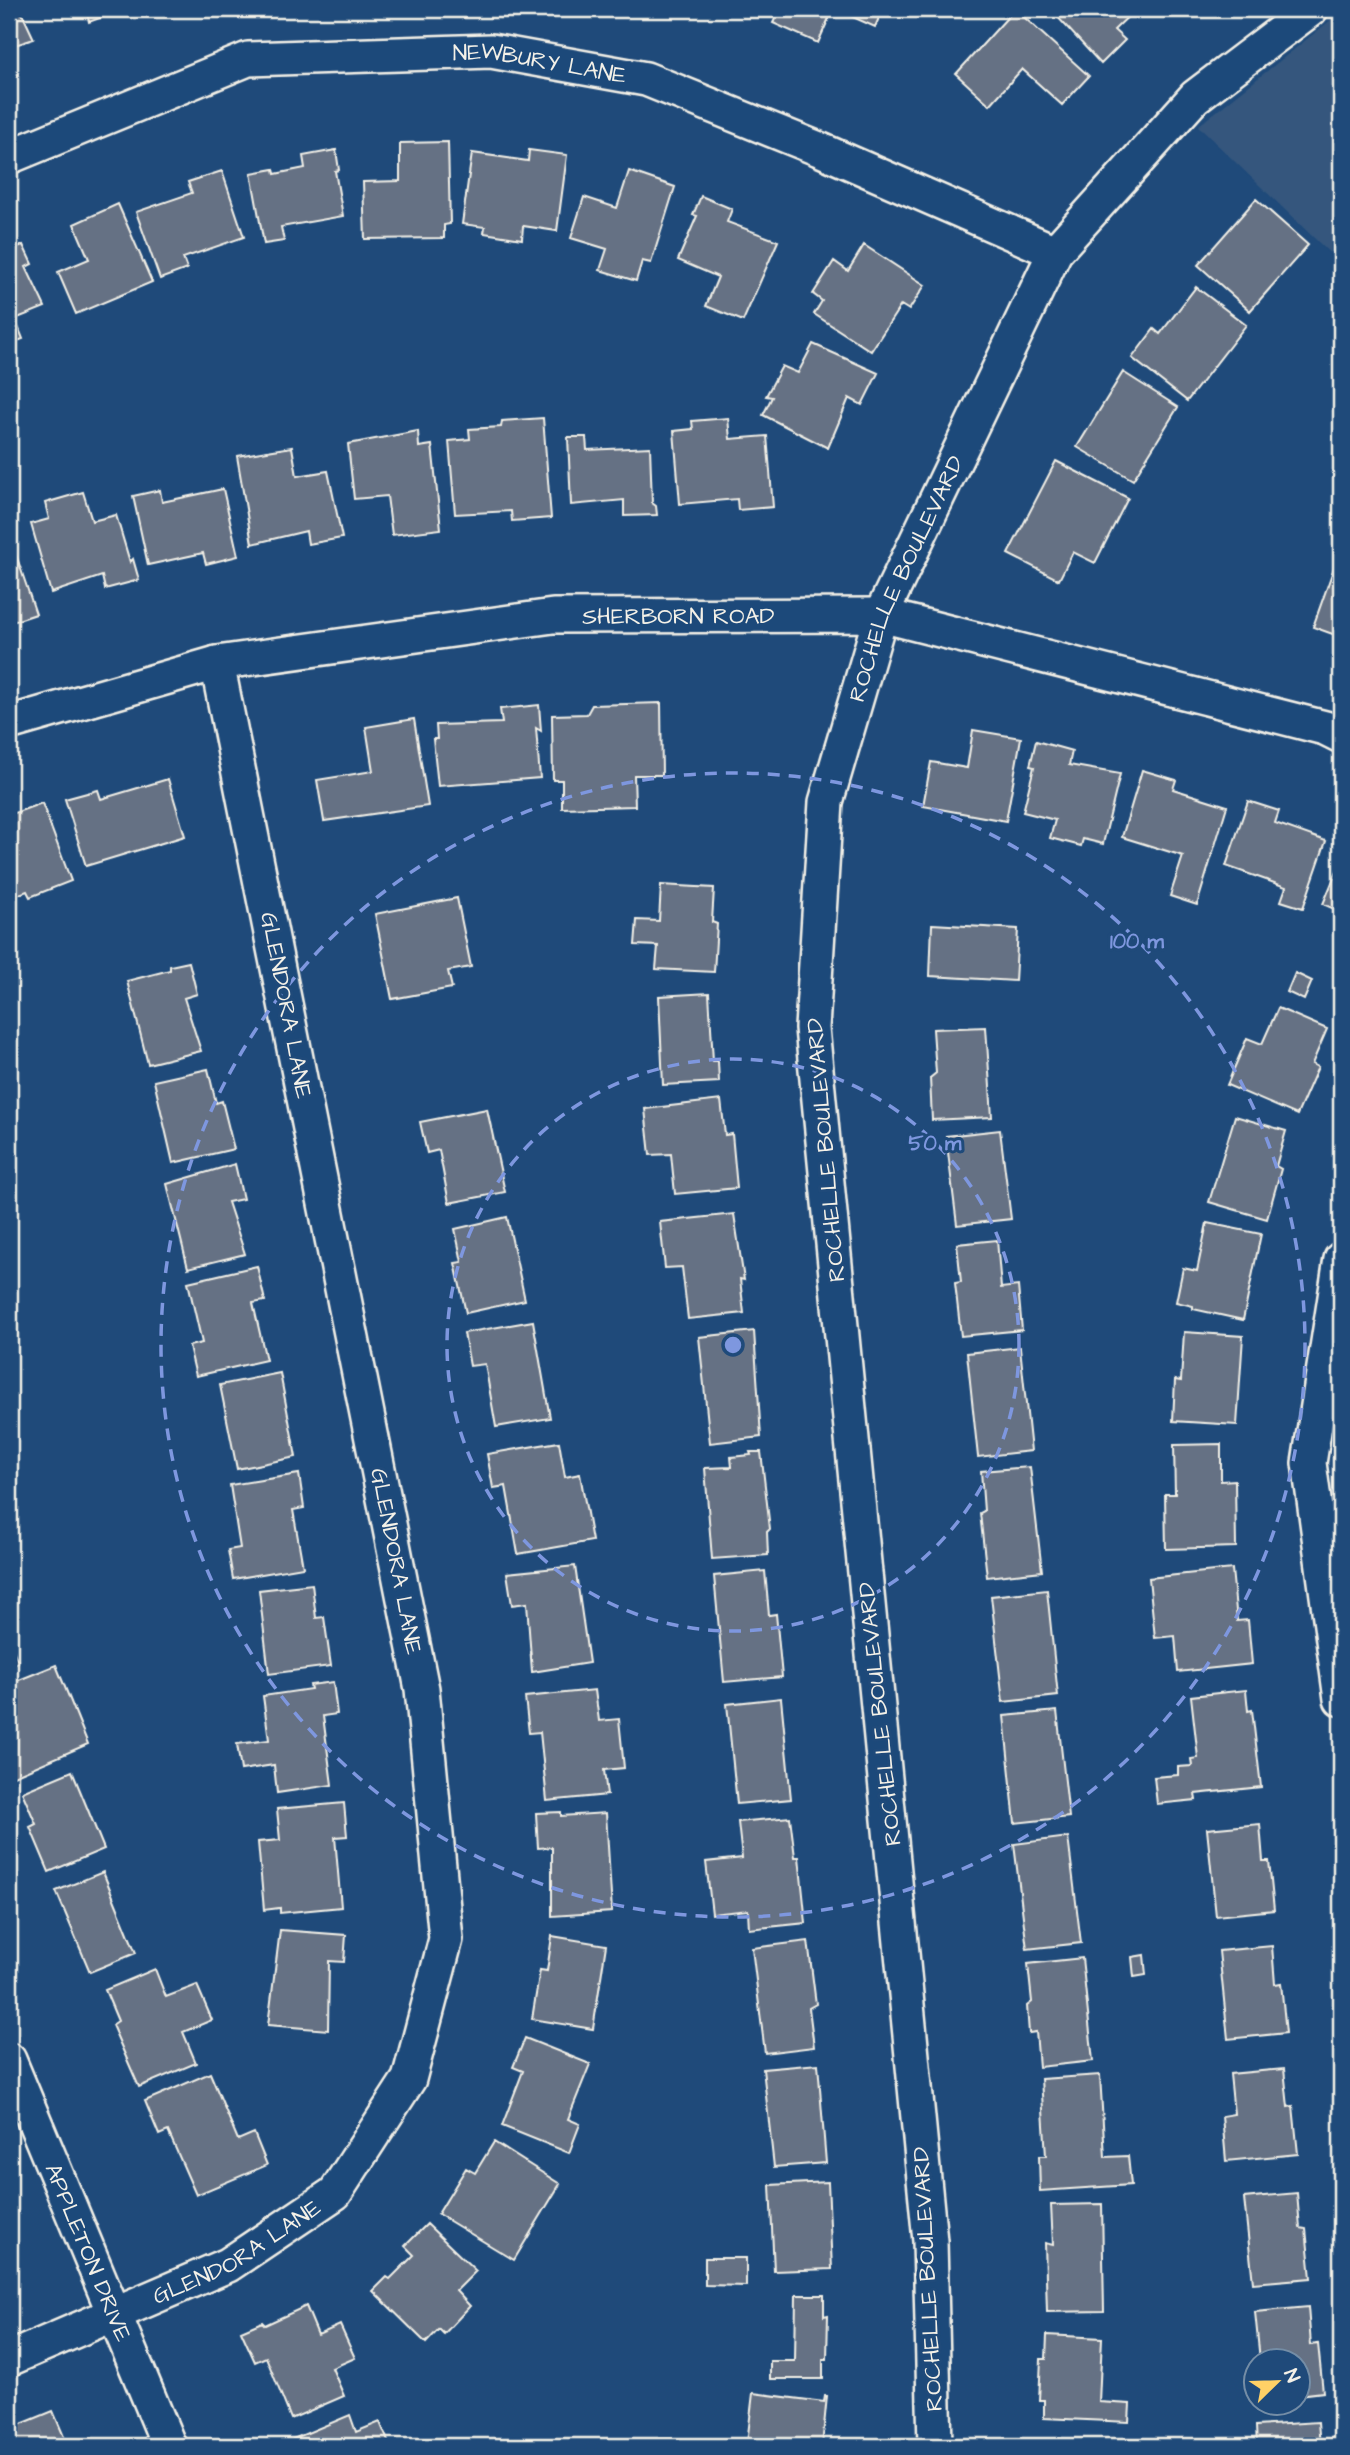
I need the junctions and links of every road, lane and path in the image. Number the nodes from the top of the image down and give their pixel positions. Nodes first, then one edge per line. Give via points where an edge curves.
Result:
1 (1311, 9) edge
2 (9, 157) edge
3 (1055, 252) junction
4 (881, 615) junction
5 (217, 663) junction
6 (9, 723) edge
7 (1341, 736) edge
8 (1341, 1259) edge
9 (1341, 1699) edge
10 (9, 2060) edge
11 (113, 2315) junction
12 (9, 2359) edge
13 (169, 2446) edge
14 (935, 2446) edge

1 - 3 street, ROCHELLE BOULEVARD via 1195,97
2 - 3 street, NEWBURY LANE via 248,59 491,51 646,79
3 - 4 street, ROCHELLE BOULEVARD
4 - 5 street, SHERBORN ROAD via 553,616
4 - 7 street, SHERBORN ROAD via 1325,728
4 - 14 street, ROCHELLE BOULEVARD via 826,802 812,1028 930,2241
5 - 6 street, SHERBORN ROAD
5 - 11 street, GLENDORA LANE via 422,1689 446,1939 409,2078 335,2193 228,2265
8 - 9 street via 1309,1463
10 - 11 street, APPLETON DRIVE
11 - 12 street, GLENDORA LANE
11 - 13 street, APPLETON DRIVE

